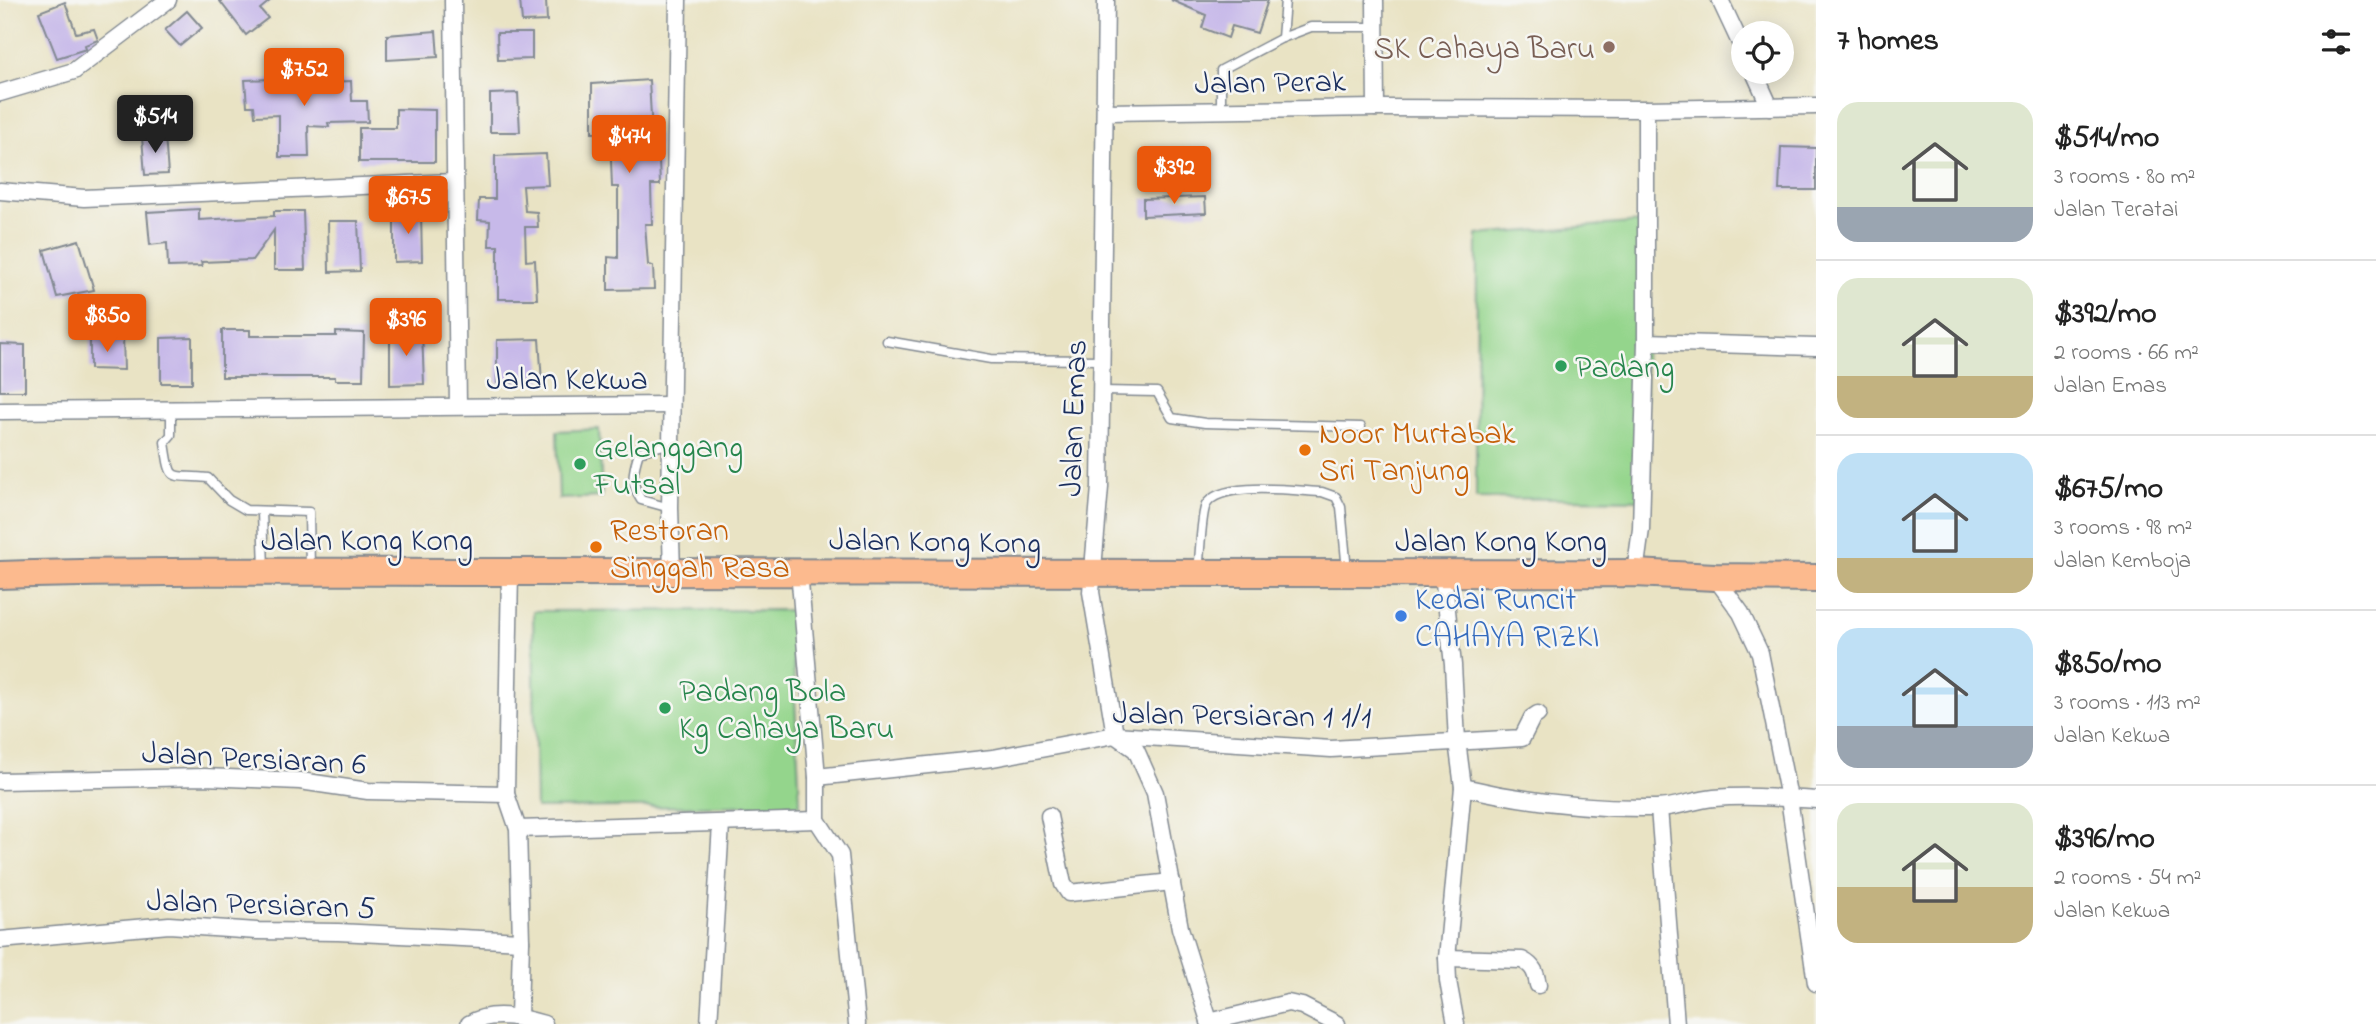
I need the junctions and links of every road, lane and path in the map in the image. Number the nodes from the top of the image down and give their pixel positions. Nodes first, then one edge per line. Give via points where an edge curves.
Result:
1 (168, 0) edge
2 (453, 0) edge
3 (678, 0) edge
4 (1106, 0) edge
5 (1285, 0) edge
6 (1375, 0) edge
7 (1720, 0) edge
8 (1731, 23) edge
9 (1375, 27) junction
10 (1282, 38) junction
11 (1759, 84) edge
12 (0, 93) edge
13 (1816, 106) edge
14 (1770, 107) junction
15 (1376, 108) junction
16 (1646, 109) junction
17 (1221, 110) junction
18 (1106, 112) junction
19 (454, 181) junction
20 (0, 191) edge
21 (887, 341) dead end
22 (1646, 342) junction
23 (1816, 347) edge
24 (1102, 360) junction
25 (1102, 391) junction
26 (671, 405) junction
27 (458, 406) junction
28 (171, 409) junction
29 (0, 411) edge
30 (1361, 427) dead end
31 (671, 443) junction
32 (670, 508) junction
33 (262, 512) junction
34 (0, 569) edge
35 (672, 571) junction
36 (799, 571) junction
37 (264, 572) junction
38 (310, 572) junction
39 (510, 572) junction
40 (1347, 573) junction
41 (1635, 573) junction
42 (53, 574) junction
43 (1198, 574) junction
44 (1443, 574) junction
45 (0, 575) edge
46 (1092, 575) junction
47 (1715, 577) junction
48 (1816, 578) edge
49 (1538, 714) dead end
50 (1115, 735) junction
51 (1457, 741) junction
52 (817, 777) junction
53 (0, 781) edge
54 (1464, 787) junction
55 (506, 794) junction
56 (1789, 798) junction
57 (1816, 800) edge
58 (1659, 808) junction
59 (1049, 816) dead end
60 (817, 820) junction
61 (721, 824) junction
62 (518, 829) junction
63 (1172, 882) junction
64 (0, 940) edge
65 (521, 942) junction
66 (1447, 958) junction
67 (1816, 983) edge
68 (1538, 985) dead end
69 (519, 1017) junction
70 (1210, 1023) edge
71 (469, 1024) edge
72 (544, 1024) edge
73 (709, 1024) edge
74 (857, 1024) edge
75 (1337, 1024) edge
76 (1456, 1024) edge
77 (1676, 1024) edge

1 - 12 street via 74,72
2 - 19 street
3 - 26 street
4 - 18 street, Jalan Emas
5 - 10 lane
6 - 9 street
7 - 8 street
9 - 10 lane via 1311,27
9 - 15 street
10 - 17 lane via 1221,70
11 - 14 street
13 - 14 street, Jalan Perak
14 - 16 street, Jalan Perak
15 - 16 street, Jalan Perak
15 - 17 street, Jalan Perak
16 - 22 street
17 - 18 street, Jalan Perak
18 - 24 street, Jalan Emas
19 - 20 street via 84,198
19 - 27 street
21 - 24 lane via 991,359
22 - 23 street
22 - 41 street via 1641,529
24 - 25 street, Jalan Emas
25 - 30 lane via 1157,393 1172,418 1205,423
25 - 46 street, Jalan Emas
26 - 27 street, Jalan Kekwa
26 - 31 street
27 - 28 street, Jalan Kekwa
28 - 29 street, Jalan Kekwa
28 - 33 lane via 171,435 165,442 171,474 208,478 236,505
31 - 32 street
31 - 32 lane via 639,452 633,488 642,500
32 - 35 street
33 - 37 lane
33 - 38 lane via 309,512
34 - 42 main road, Jalan Kong Kong
35 - 36 main road, Jalan Kong Kong
35 - 39 main road, Jalan Kong Kong
36 - 46 main road, Jalan Kong Kong
36 - 52 street
37 - 38 main road, Jalan Kong Kong
37 - 42 main road, Jalan Kong Kong
38 - 39 main road, Jalan Kong Kong
39 - 55 street
40 - 43 main road, Jalan Kong Kong
40 - 43 lane via 1341,507 1336,497 1322,492 1235,489 1216,495 1205,506
40 - 44 main road, Jalan Kong Kong
41 - 44 main road, Jalan Kong Kong
41 - 47 main road, Jalan Kong Kong
42 - 45 main road, Jalan Kong Kong
43 - 46 main road, Jalan Kong Kong
44 - 51 street
46 - 50 street, Jalan Emas
47 - 48 main road, Jalan Kong Kong
47 - 56 street via 1741,613 1760,653
49 - 51 street, Jalan Persiaran 1 1/1 via 1522,738
50 - 51 street, Jalan Persiaran 1 1/1 via 1331,749
50 - 52 street, Jalan Persiaran 1 1/1 via 993,758
50 - 63 street via 1136,750 1155,793
51 - 54 street
52 - 60 street
53 - 55 street, Jalan Persiaran 6 via 205,777 300,781 368,791
54 - 58 street via 1515,799
54 - 66 street
55 - 62 street
56 - 57 street
56 - 58 street via 1712,798
56 - 67 street
58 - 77 street
59 - 63 street via 1063,884 1069,893
60 - 61 street
60 - 74 street via 840,855
61 - 62 street
61 - 73 street
62 - 65 street
63 - 70 street via 1180,928
64 - 65 street, Jalan Persiaran 5 via 169,925
65 - 69 street
66 - 68 street via 1522,960 1530,964
66 - 76 street
69 - 71 street via 487,1017
69 - 72 street
70 - 75 street via 1288,1003

